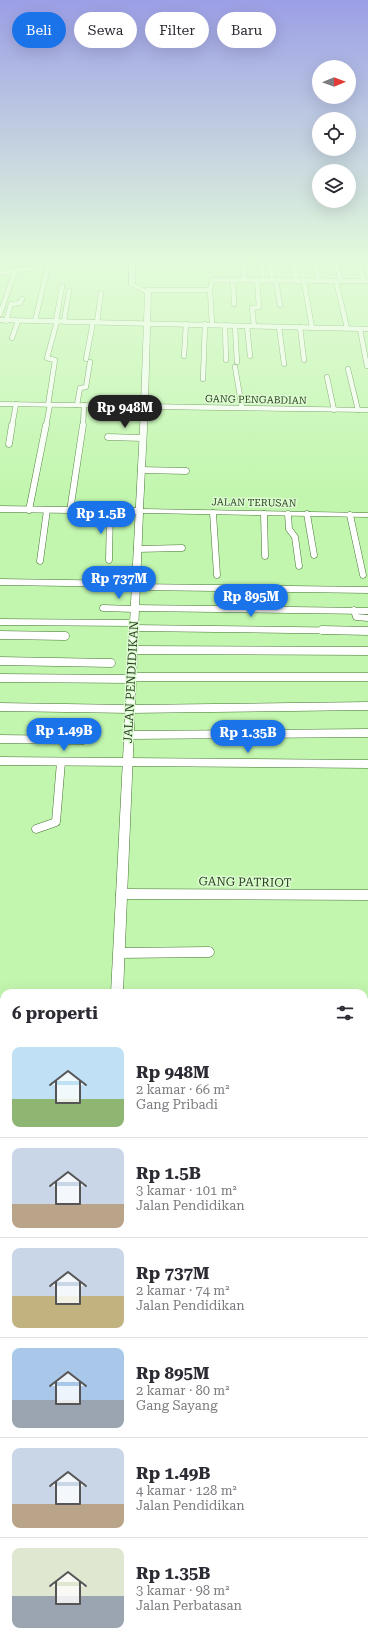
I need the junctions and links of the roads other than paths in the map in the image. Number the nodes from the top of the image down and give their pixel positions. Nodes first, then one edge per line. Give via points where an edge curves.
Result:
1 (52, 340) edge
2 (92, 340) edge
3 (147, 340) edge
4 (185, 340) edge
5 (204, 340) edge
6 (225, 340) edge
7 (235, 340) edge
8 (248, 340) edge
9 (281, 340) edge
10 (302, 340) edge
11 (362, 340) edge
12 (184, 356) dead end
13 (250, 356) dead end
14 (226, 360) dead end
15 (304, 360) dead end
16 (284, 364) dead end
17 (367, 366) dead end
18 (348, 368) dead end
19 (327, 377) dead end
20 (203, 379) dead end
21 (0, 404) edge
22 (16, 404) junction
23 (49, 405) junction
24 (81, 405) junction
25 (143, 407) junction
26 (244, 408) junction
27 (334, 410) junction
28 (358, 410) junction
29 (368, 410) edge
30 (108, 437) dead end
31 (142, 438) junction
32 (9, 444) dead end
33 (141, 470) junction
34 (186, 471) dead end
35 (0, 509) edge
36 (29, 510) junction
37 (48, 510) junction
38 (70, 510) junction
39 (110, 511) junction
40 (140, 511) junction
41 (213, 513) junction
42 (264, 514) junction
43 (288, 514) junction
44 (307, 514) junction
45 (350, 515) junction
46 (368, 516) edge
47 (182, 548) dead end
48 (137, 549) junction
49 (314, 554) dead end
50 (265, 556) dead end
51 (109, 560) dead end
52 (40, 561) dead end
53 (299, 566) dead end
54 (363, 575) dead end
55 (217, 576) dead end
56 (0, 582) edge
57 (135, 585) junction
58 (368, 590) edge
59 (103, 608) dead end
60 (134, 609) junction
61 (354, 610) junction
62 (368, 610) edge
63 (368, 618) edge
64 (0, 622) edge
65 (48, 622) junction
66 (133, 625) junction
67 (368, 631) edge
68 (0, 635) edge
69 (46, 636) junction
70 (65, 636) dead end
71 (132, 650) junction
72 (368, 651) edge
73 (0, 661) edge
74 (111, 662) dead end
75 (368, 677) edge
76 (0, 678) edge
77 (131, 678) junction
78 (368, 706) edge
79 (0, 707) edge
80 (130, 709) junction
81 (128, 735) junction
82 (368, 735) edge
83 (0, 739) edge
84 (83, 740) dead end
85 (0, 761) edge
86 (61, 762) junction
87 (127, 763) junction
88 (368, 764) edge
89 (36, 829) dead end
90 (121, 894) junction
91 (368, 895) edge
92 (209, 952) dead end
93 (119, 953) junction
94 (117, 989) edge

1 - 23 street via 47,358 55,360
2 - 24 street via 86,387 80,388
3 - 25 main road, JALAN PENDIDIKAN
4 - 12 street
5 - 20 street
6 - 14 street
7 - 26 street via 240,399
8 - 13 street
9 - 16 street
10 - 15 street
11 - 17 street
18 - 28 street
19 - 27 street
21 - 22 main road, GANG PENGABDIAN
22 - 23 main road, GANG PENGABDIAN
22 - 32 street
23 - 24 main road, GANG PENGABDIAN
23 - 36 street
24 - 25 main road, GANG PENGABDIAN
24 - 38 street via 83,427
25 - 26 main road, GANG PENGABDIAN
25 - 31 main road, JALAN PENDIDIKAN
26 - 27 main road, GANG PENGABDIAN
27 - 28 main road, GANG PENGABDIAN
28 - 29 main road, GANG PENGABDIAN
30 - 31 street
31 - 33 main road, JALAN PENDIDIKAN
33 - 34 street
33 - 40 main road, JALAN PENDIDIKAN
35 - 36 street
36 - 37 street
37 - 38 street
37 - 52 street
38 - 39 street
39 - 40 street
39 - 51 street
40 - 41 main road, JALAN TERUSAN
40 - 48 main road, JALAN PENDIDIKAN
41 - 42 main road, JALAN TERUSAN
41 - 55 street
42 - 43 main road, JALAN TERUSAN
42 - 50 street
43 - 44 main road, JALAN TERUSAN
43 - 53 street via 289,529 295,537
44 - 45 main road, JALAN TERUSAN
44 - 49 street
45 - 46 main road, JALAN TERUSAN
45 - 54 street
47 - 48 street
48 - 57 main road, JALAN PENDIDIKAN
56 - 57 street
57 - 58 street
57 - 60 main road, JALAN PENDIDIKAN
59 - 60 street
60 - 61 street
60 - 66 main road, JALAN PENDIDIKAN
61 - 62 street
61 - 63 street via 356,617
64 - 65 street
65 - 66 street
65 - 69 street
66 - 67 street
66 - 71 main road, JALAN PENDIDIKAN
68 - 69 street
69 - 70 street
71 - 72 street
71 - 77 main road, JALAN PENDIDIKAN
73 - 74 street
75 - 77 street
76 - 77 street
77 - 80 main road, JALAN PENDIDIKAN
78 - 80 street
79 - 80 street
80 - 81 main road, JALAN PENDIDIKAN
81 - 82 street
81 - 87 main road, JALAN PENDIDIKAN
83 - 84 street
85 - 86 street
86 - 87 street
86 - 89 street via 56,822
87 - 88 street
87 - 90 main road, JALAN PENDIDIKAN
90 - 91 street, GANG PATRIOT
90 - 93 main road, JALAN PENDIDIKAN
92 - 93 street
93 - 94 main road, JALAN PENDIDIKAN

